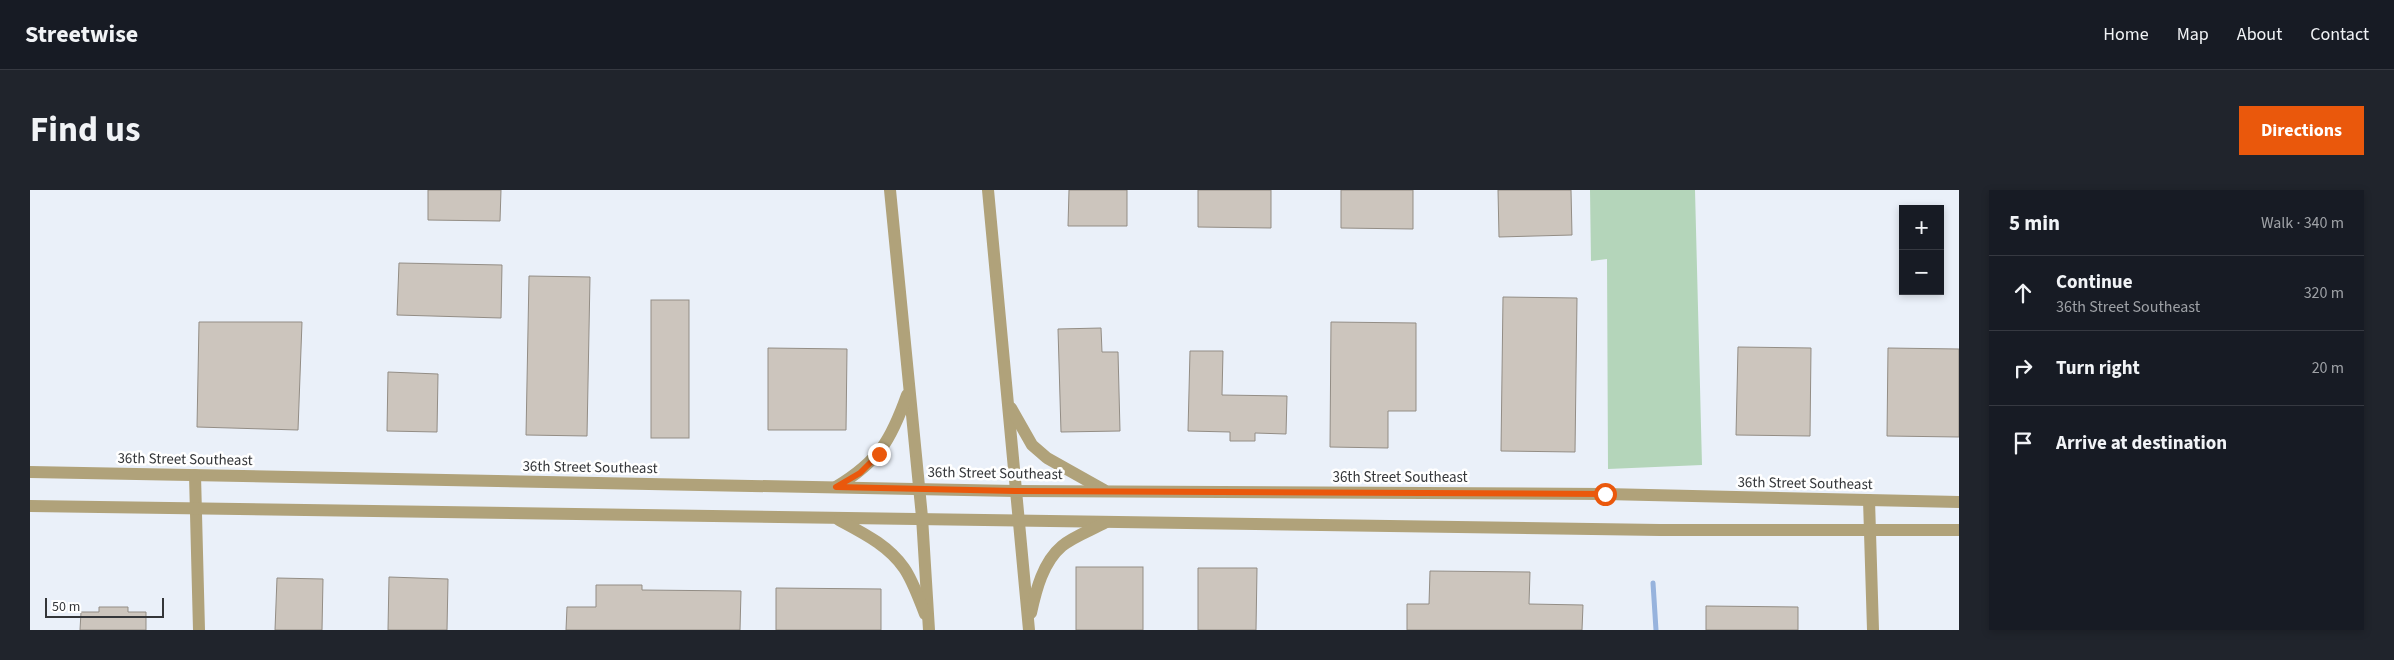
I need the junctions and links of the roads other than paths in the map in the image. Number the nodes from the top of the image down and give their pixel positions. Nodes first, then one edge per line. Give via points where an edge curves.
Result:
1 (890, 190) edge
2 (988, 190) edge
3 (909, 390) junction
4 (1009, 404) junction
5 (30, 472) edge
6 (195, 475) junction
7 (836, 487) junction
8 (919, 488) junction
9 (1015, 491) junction
10 (1106, 491) junction
11 (1869, 500) junction
12 (1959, 502) edge
13 (30, 506) edge
14 (195, 509) junction
15 (922, 517) junction
16 (837, 519) junction
17 (1017, 520) junction
18 (1107, 522) junction
19 (1869, 529) junction
20 (1959, 530) edge
21 (929, 626) edge
22 (1028, 626) edge
23 (199, 630) edge
24 (1873, 630) edge

1 - 3 street
2 - 4 street
3 - 7 street via 896,424 879,454 860,473
3 - 8 street
4 - 9 street
4 - 10 street via 1032,445 1047,458
5 - 6 street, 36th Street Southeast
6 - 7 street, 36th Street Southeast
6 - 14 street
7 - 8 street, 36th Street Southeast
8 - 9 street, 36th Street Southeast
8 - 15 street
9 - 10 street, 36th Street Southeast
9 - 17 street
10 - 11 street, 36th Street Southeast via 1605,494
11 - 12 street, 36th Street Southeast
11 - 19 street
13 - 14 street
14 - 16 street
14 - 23 street
15 - 16 street
15 - 17 street
15 - 21 street
16 - 21 street via 879,542 894,556 905,569
17 - 18 street
17 - 22 street
18 - 19 street via 1660,530
18 - 22 street via 1061,547 1049,562 1037,586
19 - 20 street
19 - 24 street

